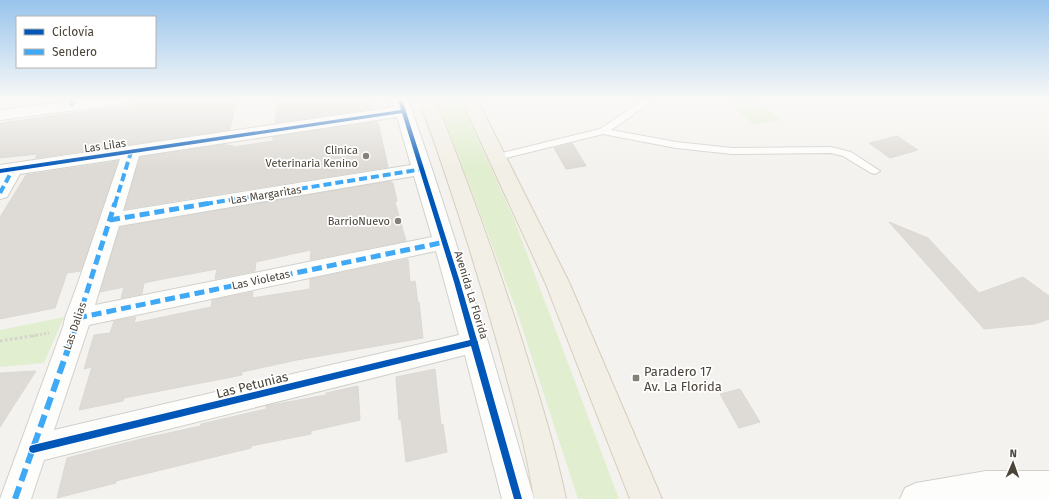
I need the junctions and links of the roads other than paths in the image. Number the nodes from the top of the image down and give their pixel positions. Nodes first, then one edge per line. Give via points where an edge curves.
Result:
1 (302, 122) edge
2 (408, 122) edge
3 (436, 122) edge
4 (481, 122) edge
5 (616, 122) edge
6 (603, 131) junction
7 (131, 152) junction
8 (498, 157) junction
9 (423, 169) junction
10 (6, 170) edge
11 (874, 171) dead end
12 (0, 193) edge
13 (110, 220) junction
14 (445, 242) junction
15 (76, 323) junction
16 (475, 342) junction
17 (33, 449) junction
18 (1049, 486) edge
19 (15, 499) edge
20 (518, 499) edge
21 (550, 499) edge
22 (646, 499) edge
23 (916, 499) edge

1 - 7 street, Las Lilas
2 - 9 street, Avenida La Florida
3 - 21 main road, Avenida La Florida via 482,252 537,437
4 - 8 main road
5 - 6 lane
6 - 8 lane
6 - 11 lane via 676,145 732,151 832,150 846,154
7 - 10 street, Las Lilas
7 - 13 street, Las Dalias
8 - 22 main road via 557,282
9 - 13 street, Las Margaritas
9 - 14 street, Avenida La Florida
10 - 12 street
13 - 15 street, Las Dalias
14 - 15 street, Las Violetas
14 - 16 street, Avenida La Florida
15 - 17 street, Las Dalias
16 - 17 street, Las Petunias
16 - 20 street, Avenida La Florida
17 - 19 street, Las Dalias
18 - 23 street via 986,486

